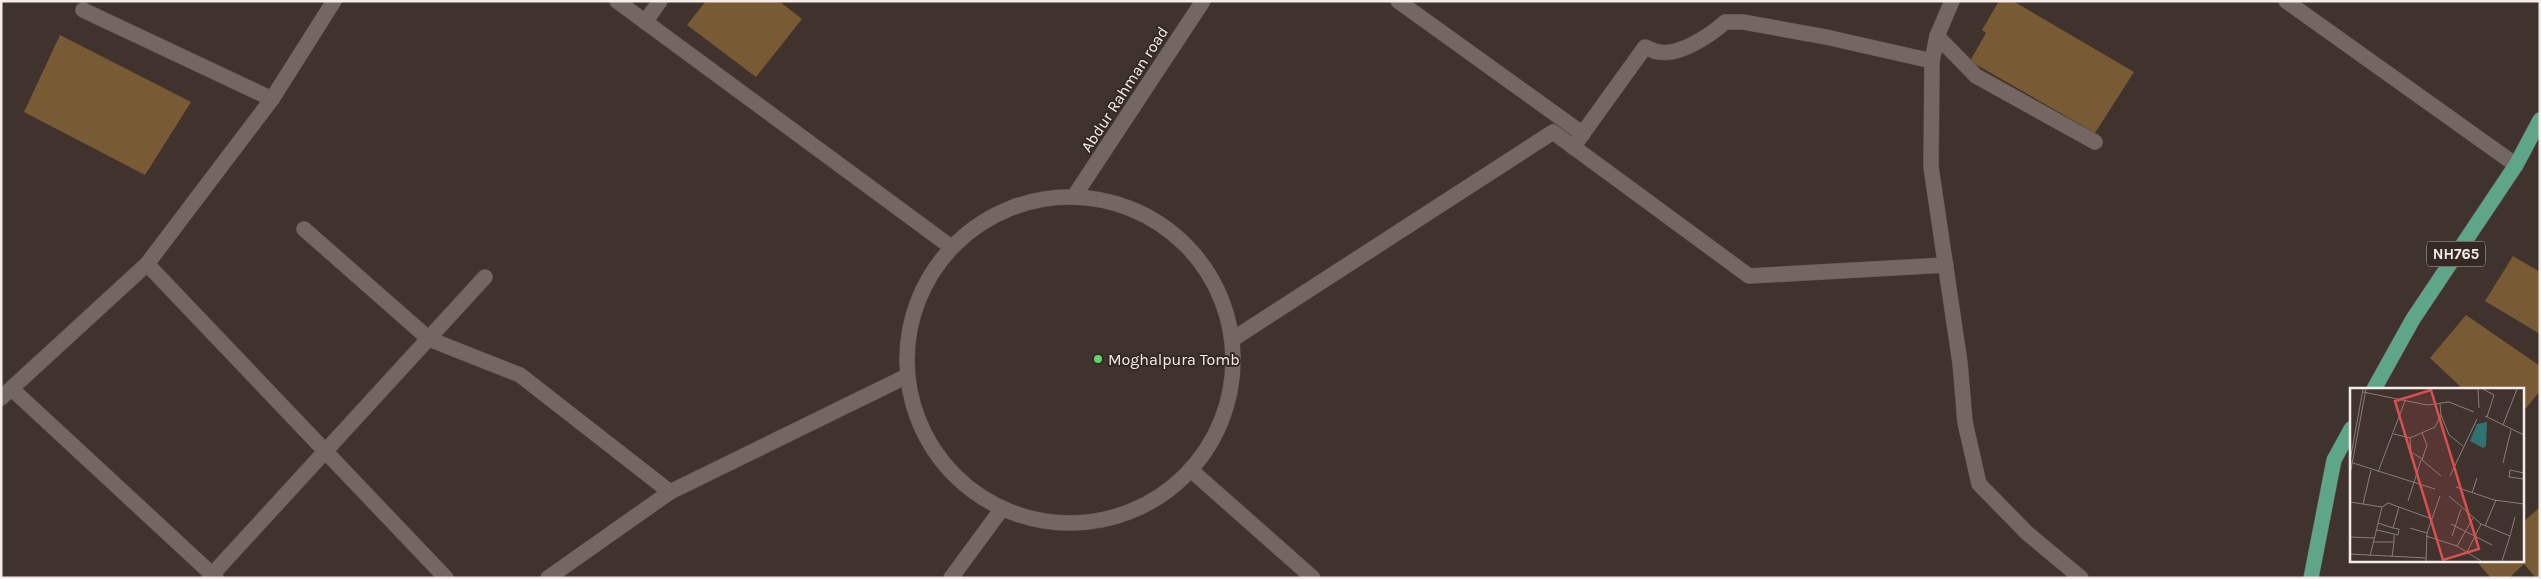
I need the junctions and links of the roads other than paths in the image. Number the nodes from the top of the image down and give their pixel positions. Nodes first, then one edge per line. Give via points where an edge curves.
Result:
1 (334, 1) edge
2 (617, 1) edge
3 (660, 1) edge
4 (1203, 1) edge
5 (1398, 1) edge
6 (1952, 1) edge
7 (2286, 1) edge
8 (83, 10) dead end
9 (644, 22) junction
10 (1937, 36) junction
11 (1932, 60) junction
12 (272, 99) junction
13 (2540, 120) edge
14 (1583, 134) junction
15 (2095, 142) dead end
16 (1574, 147) junction
17 (2516, 165) junction
18 (1075, 195) junction
19 (304, 229) dead end
20 (951, 247) junction
21 (147, 264) junction
22 (1946, 265) junction
23 (486, 277) dead end
24 (429, 339) junction
25 (1233, 339) junction
26 (907, 376) junction
27 (2375, 388) edge
28 (7, 394) edge
29 (2350, 431) edge
30 (326, 452) junction
31 (1192, 471) junction
32 (670, 492) junction
33 (1001, 510) junction
34 (212, 577) edge
35 (446, 578) edge
36 (548, 578) edge
37 (951, 578) edge
38 (1313, 578) edge
39 (2081, 578) edge
40 (2311, 578) edge

1 - 12 street
2 - 9 street
3 - 9 street
4 - 18 street, Abdur Rahman road
5 - 14 street
6 - 10 street
7 - 17 street
8 - 12 street
9 - 20 street
10 - 11 street
10 - 15 street via 1976,76
11 - 14 street via 1826,37 1743,22 1725,22 1713,33 1685,48 1662,53 1644,47
11 - 22 street via 1931,167
12 - 21 street
13 - 17 main road, NH765
14 - 16 street
16 - 22 street via 1749,276
16 - 25 street via 1554,132
17 - 27 main road, NH765 via 2413,319
18 - 20 street via 1030,200 987,218
18 - 25 street via 1121,203 1163,224 1197,255 1221,295
19 - 24 street
20 - 26 street via 924,286 909,330
21 - 28 street
21 - 30 street
22 - 39 street via 1965,422 1979,484 2027,533
23 - 24 street
24 - 30 street
24 - 32 street via 520,375
25 - 31 street via 1232,387 1218,432
26 - 32 street
26 - 33 street via 922,431 955,478
28 - 34 street
29 - 40 main road via 2334,460
30 - 34 street
30 - 35 street
31 - 33 street via 1151,504 1102,522 1051,524
31 - 38 street
32 - 36 street
33 - 37 street

